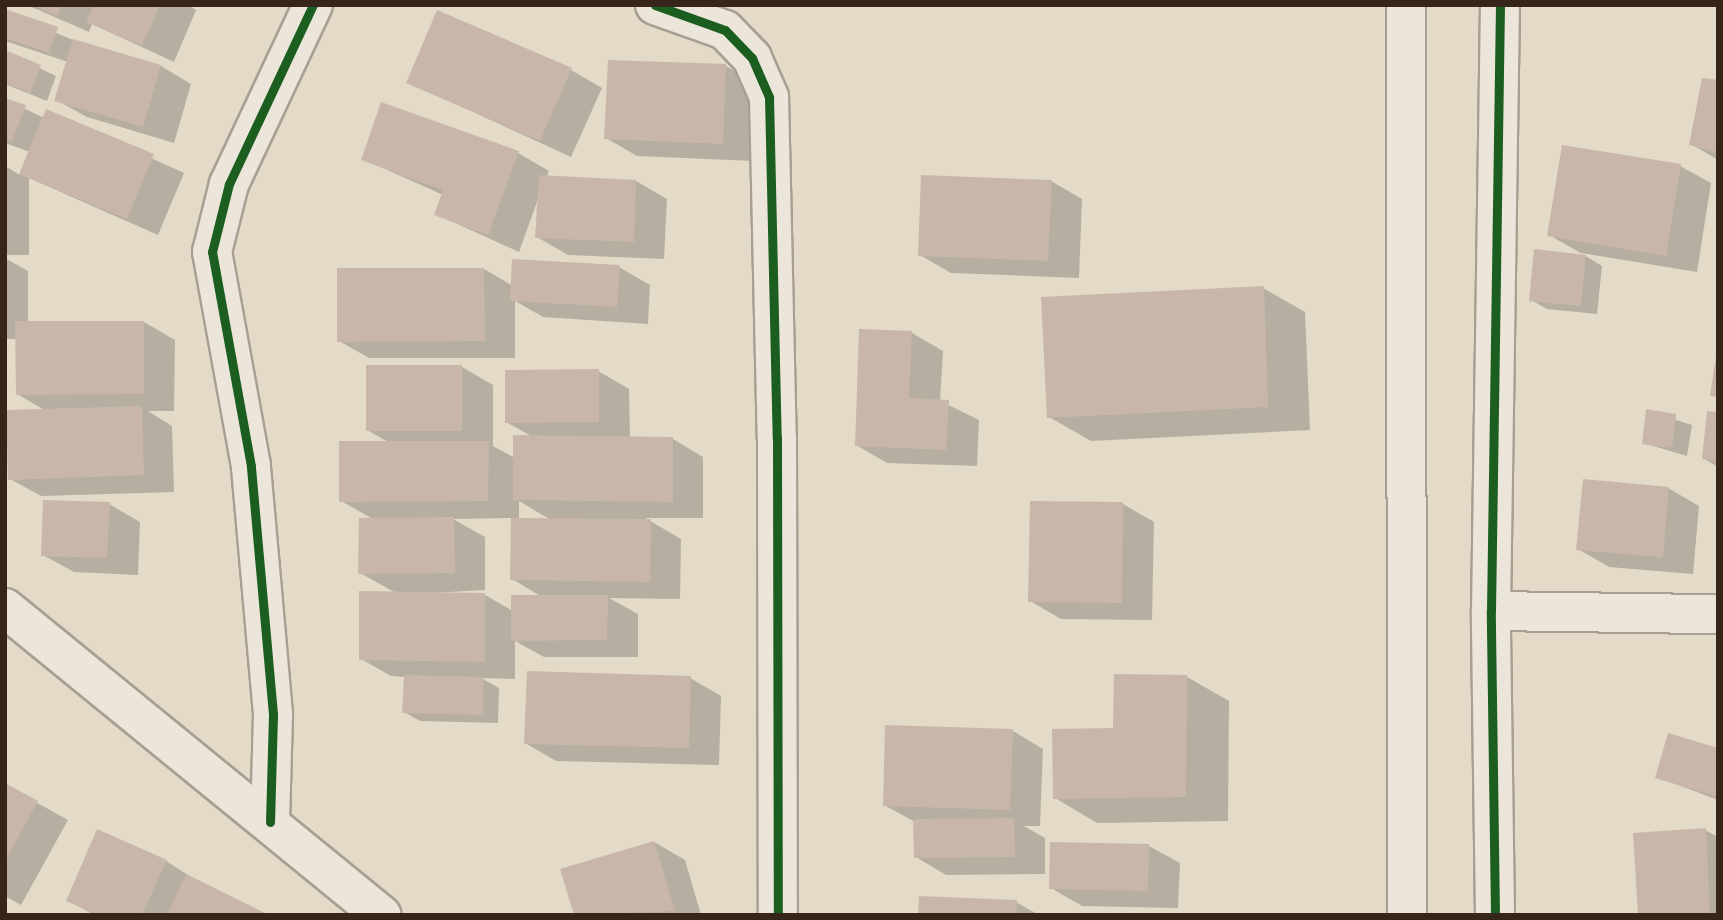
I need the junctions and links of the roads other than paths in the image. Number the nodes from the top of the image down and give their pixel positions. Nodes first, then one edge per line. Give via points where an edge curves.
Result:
1 (313, 5) edge
2 (655, 5) edge
3 (1406, 5) edge
4 (1500, 5) edge
5 (5, 608) edge
6 (1491, 611) junction
7 (1718, 614) edge
8 (270, 822) junction
9 (382, 915) edge
10 (778, 915) edge
11 (1407, 915) edge
12 (1495, 915) edge

1 - 8 street via 229,184 212,252 251,466 273,714
2 - 10 street via 725,30 752,58 769,97 777,438
3 - 11 street
4 - 6 street
5 - 8 street
6 - 7 street
6 - 12 street
8 - 9 street

